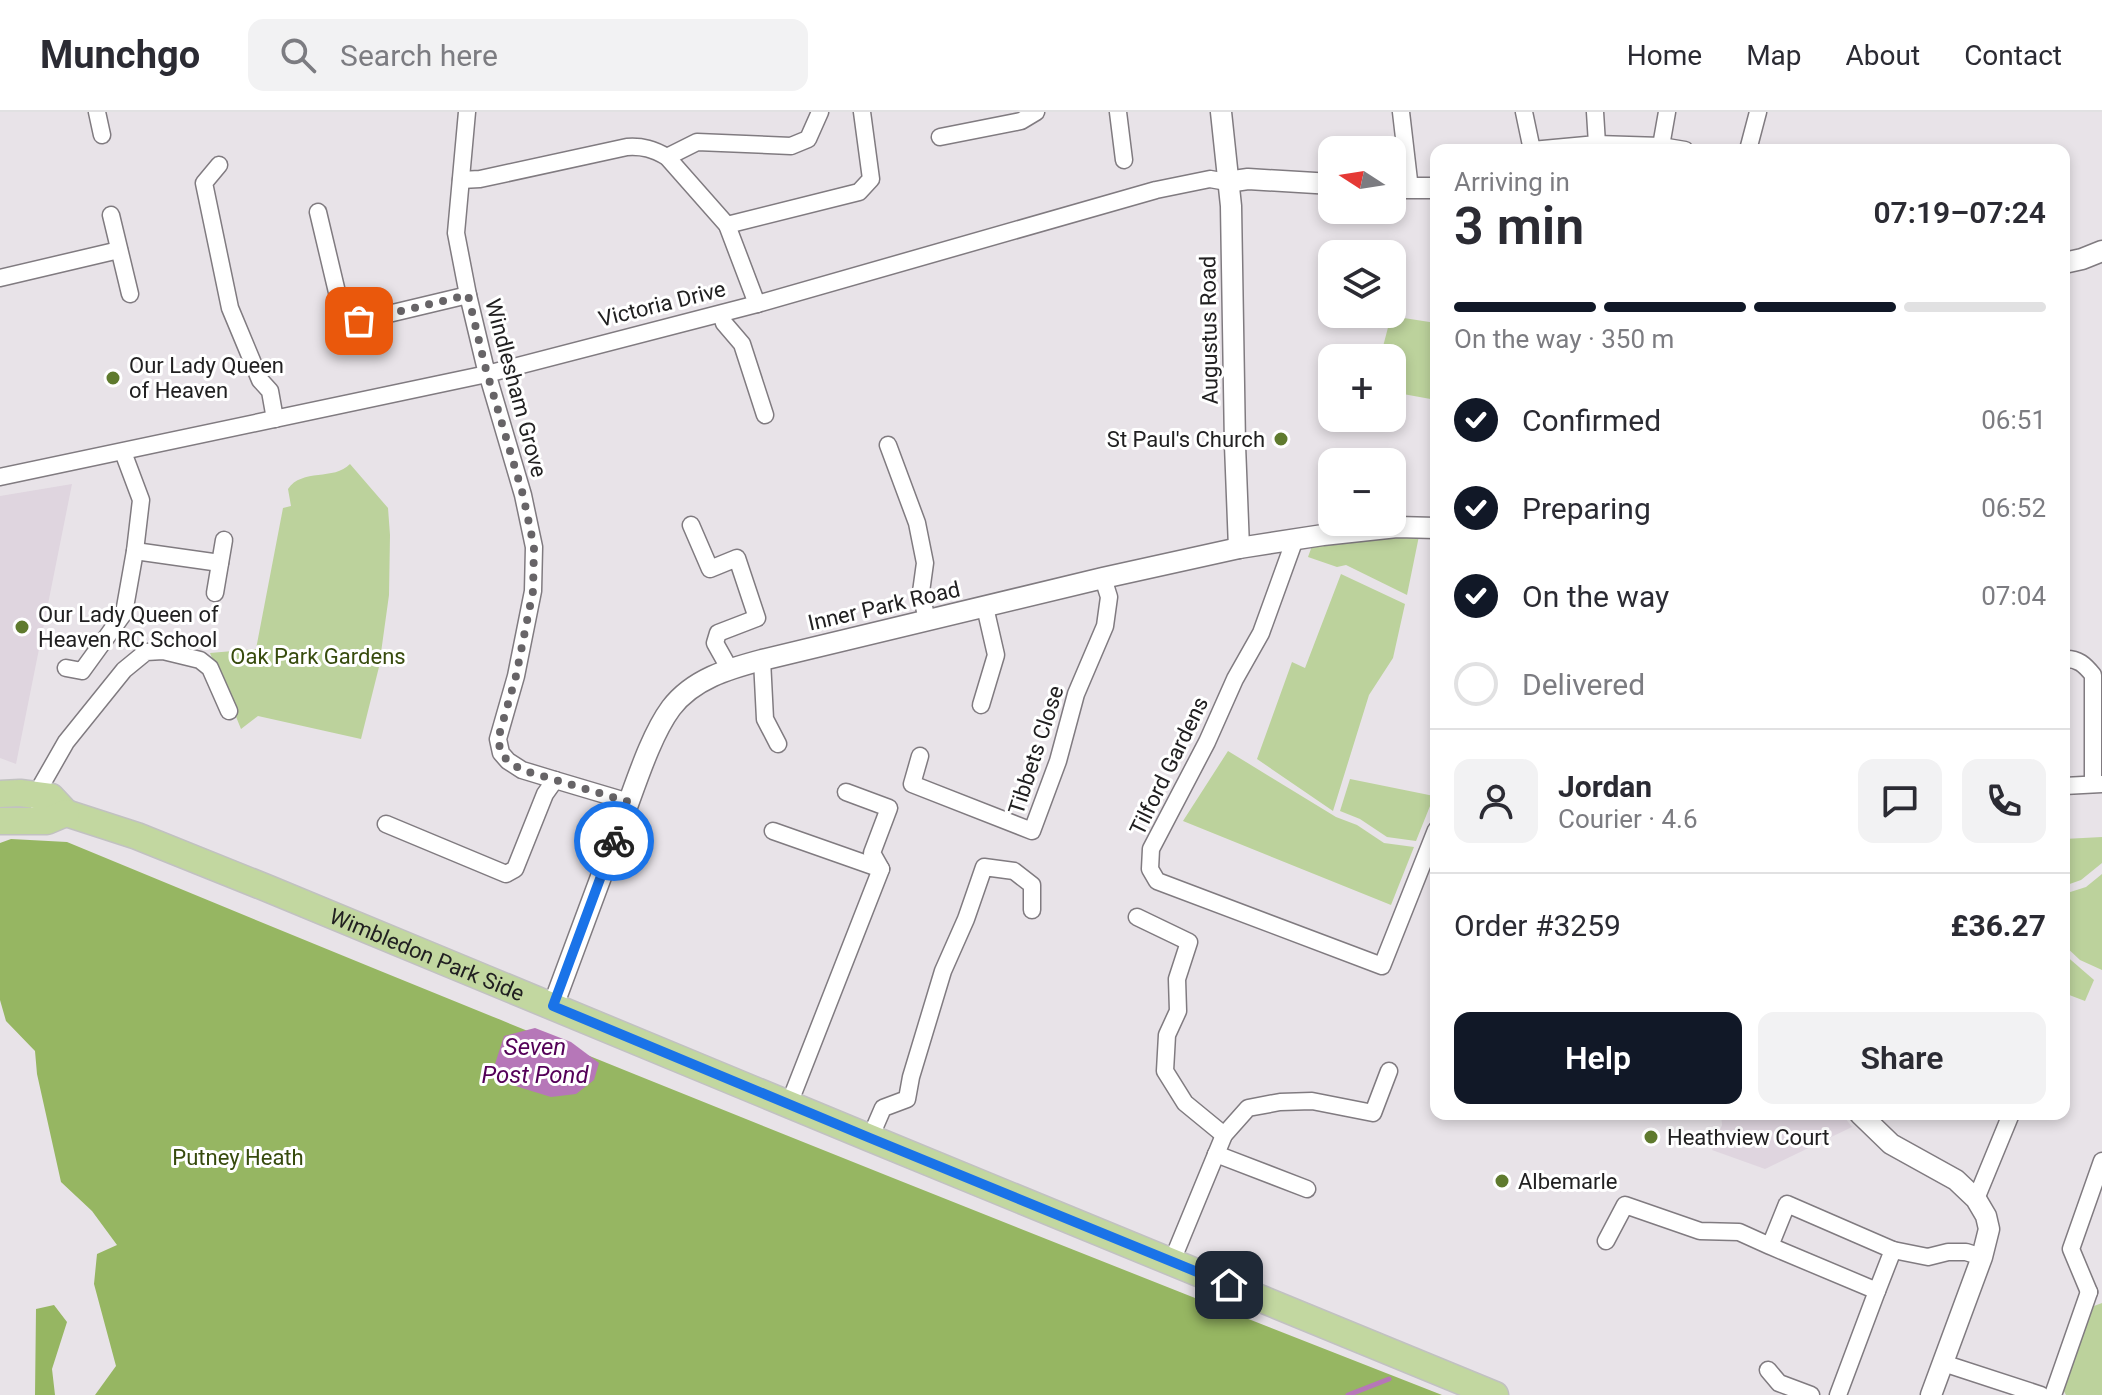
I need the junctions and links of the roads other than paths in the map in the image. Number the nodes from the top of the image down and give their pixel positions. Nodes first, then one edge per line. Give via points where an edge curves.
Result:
1 (97, 112) edge
2 (467, 112) edge
3 (820, 112) edge
4 (862, 112) edge
5 (1039, 112) edge
6 (1118, 112) edge
7 (1221, 112) edge
8 (1401, 112) edge
9 (1524, 112) edge
10 (1595, 112) edge
11 (1667, 112) edge
12 (1758, 112) edge
13 (102, 135) dead end
14 (1401, 136) edge
15 (940, 137) dead end
16 (1531, 144) edge
17 (1597, 144) edge
18 (1661, 144) edge
19 (1750, 144) edge
20 (667, 157) junction
21 (1124, 160) dead end
22 (219, 165) dead end
23 (461, 180) junction
24 (1227, 182) junction
25 (1318, 183) edge
26 (1430, 188) edge
27 (1406, 189) edge
28 (318, 212) dead end
29 (111, 215) dead end
30 (727, 225) junction
31 (119, 250) junction
32 (2102, 251) edge
33 (2070, 262) edge
34 (0, 278) edge
35 (130, 294) dead end
36 (468, 295) junction
37 (757, 304) junction
38 (721, 314) junction
39 (487, 374) junction
40 (765, 415) dead end
41 (275, 419) junction
42 (888, 445) dead end
43 (123, 452) junction
44 (0, 477) edge
45 (691, 525) dead end
46 (1430, 528) edge
47 (1295, 539) junction
48 (224, 540) dead end
49 (1239, 548) junction
50 (135, 551) junction
51 (220, 563) junction
52 (1103, 578) junction
53 (215, 593) dead end
54 (985, 607) junction
55 (927, 621) junction
56 (2070, 658) edge
57 (762, 660) junction
58 (66, 668) dead end
59 (729, 668) junction
60 (981, 705) dead end
61 (229, 711) dead end
62 (778, 744) dead end
63 (920, 756) dead end
64 (555, 780) junction
65 (2098, 784) edge
66 (2070, 786) edge
67 (846, 792) dead end
68 (0, 794) edge
69 (629, 802) junction
70 (36, 808) junction
71 (0, 821) edge
72 (386, 824) dead end
73 (773, 831) dead end
74 (1430, 845) edge
75 (881, 869) junction
76 (1032, 910) dead end
77 (1137, 917) dead end
78 (553, 1006) junction
79 (1389, 1071) dead end
80 (789, 1104) junction
81 (1866, 1120) edge
82 (2009, 1120) edge
83 (1224, 1135) junction
84 (870, 1138) junction
85 (1216, 1154) junction
86 (2102, 1161) edge
87 (1307, 1189) dead end
88 (1976, 1199) junction
89 (1606, 1241) dead end
90 (1770, 1246) junction
91 (1893, 1250) junction
92 (1982, 1257) junction
93 (1172, 1261) junction
94 (1877, 1291) junction
95 (2096, 1294) edge
96 (1943, 1363) junction
97 (1768, 1370) dead end
98 (1495, 1395) edge
99 (1811, 1395) edge
100 (1838, 1395) edge
101 (1931, 1395) edge
102 (2041, 1395) edge
103 (2053, 1395) edge

1 - 13 street
2 - 23 street, Windlesham Grove
3 - 20 street via 808,139 791,146 697,142
4 - 30 street via 871,179 859,192
5 - 15 street via 1021,121
6 - 21 street
7 - 24 street, Augustus Road
8 - 14 street
9 - 16 street
10 - 17 street
11 - 18 street
12 - 19 street
20 - 23 street via 643,146 627,147
20 - 30 street
22 - 41 street via 204,183 230,308 260,380 270,391
23 - 36 street, Windlesham Grove via 456,233
24 - 25 street, Victoria Drive
24 - 37 street, Victoria Drive via 1210,179 1156,190
24 - 49 street, Augustus Road
26 - 27 street
28 - 36 street via 341,309 348,318 359,321
29 - 31 street
30 - 37 street
31 - 34 street
31 - 35 street
32 - 33 street
36 - 39 street, Windlesham Grove
37 - 38 street, Victoria Drive
38 - 39 street, Victoria Drive
38 - 40 street via 742,344
39 - 41 street, Victoria Drive
39 - 64 street, Windlesham Grove via 534,547 533,591 498,739 508,761
41 - 43 street, Victoria Drive
42 - 55 street via 917,523
43 - 44 street, Victoria Drive
43 - 50 street via 141,500
45 - 59 street via 710,569 737,558 757,618 718,633 715,643
46 - 47 street, Inner Park Road
47 - 49 street, Inner Park Road
47 - 74 street, Tilford Gardens via 1261,633 1151,849 1150,869 1157,881 1382,966
48 - 51 street
49 - 52 street, Inner Park Road
50 - 51 street
50 - 58 street via 124,613 82,671
51 - 53 street
52 - 54 street, Inner Park Road
52 - 63 street, Tibbets Close via 1109,597 1105,626 1076,694 1032,831 912,784
54 - 55 street, Inner Park Road
54 - 60 street via 996,655
55 - 57 street, Inner Park Road
56 - 65 street via 2093,675
57 - 59 street, Inner Park Road
57 - 62 street via 765,719
59 - 69 street, Inner Park Road via 693,687 671,708
61 - 70 street via 210,668 200,660 146,652 124,670 79,725 51,767
64 - 69 street, Windlesham Grove
64 - 72 street via 515,869 506,874
65 - 66 street
67 - 75 street via 889,808 872,853
68 - 70 main road via 20,793
69 - 78 street, Inner Park Road
70 - 71 main road
70 - 78 main road, Wimbledon Park Side via 47,821 66,813 137,836
73 - 75 street
75 - 80 street
76 - 84 street via 1032,885 1014,871 984,867 943,971 907,1099 883,1108
77 - 83 street via 1189,942 1177,979 1178,1011 1167,1035 1165,1071 1185,1103
78 - 80 main road, Wimbledon Park Side
79 - 83 street via 1373,1113 1312,1101 1280,1102 1248,1108
80 - 84 main road, Wimbledon Park Side
81 - 88 street via 1891,1144 1956,1180
82 - 88 street
83 - 85 street
84 - 93 main road, Wimbledon Park Side
85 - 87 street
85 - 93 street
86 - 95 street via 2071,1249
88 - 92 street via 1989,1229
89 - 90 street via 1625,1205 1700,1231 1739,1232
90 - 91 street via 1787,1204
90 - 94 street
91 - 92 street via 1928,1257 1948,1252
91 - 94 street
92 - 96 street
93 - 98 main road, Wimbledon Park Side
94 - 100 street
95 - 103 street
96 - 101 street
96 - 102 street
97 - 99 street via 1779,1383

